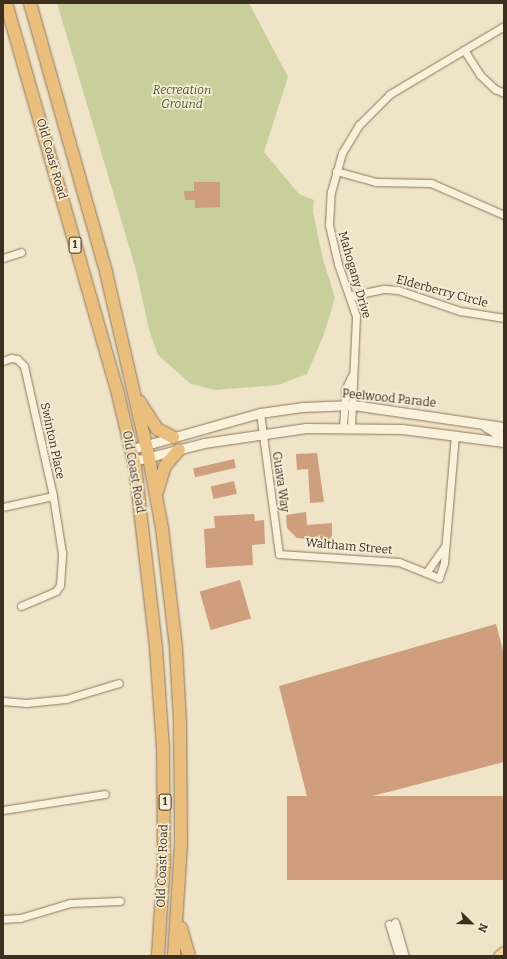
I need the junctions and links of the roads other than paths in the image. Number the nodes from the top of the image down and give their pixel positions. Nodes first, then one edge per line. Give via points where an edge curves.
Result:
1 (6, 3) edge
2 (30, 3) edge
3 (3, 23) edge
4 (504, 26) edge
5 (17, 42) junction
6 (464, 50) junction
7 (504, 93) edge
8 (336, 171) junction
9 (504, 216) edge
10 (21, 252) dead end
11 (3, 258) edge
12 (350, 296) junction
13 (504, 318) edge
14 (3, 361) edge
15 (135, 397) junction
16 (348, 405) junction
17 (260, 413) junction
18 (479, 422) junction
19 (347, 427) junction
20 (504, 427) edge
21 (262, 433) junction
22 (455, 435) junction
23 (173, 437) junction
24 (503, 442) edge
25 (179, 450) junction
26 (148, 452) junction
27 (133, 455) junction
28 (156, 495) junction
29 (53, 496) junction
30 (3, 506) edge
31 (444, 547) junction
32 (279, 554) joint
33 (426, 573) junction
34 (21, 606) dead end
35 (119, 683) dead end
36 (3, 701) edge
37 (105, 794) dead end
38 (3, 810) edge
39 (120, 901) dead end
40 (178, 905) junction
41 (3, 919) edge
42 (504, 952) edge
43 (158, 956) edge
44 (174, 956) edge
45 (189, 956) edge
46 (399, 956) edge
47 (405, 956) edge
48 (499, 956) edge

1 - 5 highway, Old Coast Road / 1
2 - 15 highway, Old Coast Road / 1 via 106,272
3 - 5 highway
4 - 6 street, Mahogany Drive
5 - 27 highway, Old Coast Road / 1
6 - 7 street via 480,75 495,89
6 - 8 street, Mahogany Drive via 410,80 372,109 348,139
8 - 9 street via 376,182 430,183
8 - 12 street, Mahogany Drive via 328,211 329,225 338,264
10 - 11 street
12 - 13 street, Elderberry Circle via 384,289 398,290 460,311
12 - 16 street, Mahogany Drive via 356,316 353,375 346,388
14 - 29 street, Swinton Place via 17,359 24,366
15 - 23 highway via 157,429
15 - 26 highway, Old Coast Road / 1
16 - 17 street, Peelwood Parade
16 - 18 street, Peelwood Parade
16 - 19 street, Mahogany Drive
17 - 21 street, Guava Way
17 - 23 street, Peelwood Parade
18 - 20 street, Peelwood Parade
18 - 24 street via 501,436
19 - 21 street, Peelwood Parade
19 - 22 street, Peelwood Parade
21 - 25 street, Peelwood Parade
21 - 32 street, Guava Way
22 - 24 street, Peelwood Parade
22 - 31 street
23 - 26 street, Peelwood Parade
25 - 26 street, Peelwood Parade
25 - 28 highway via 165,466
26 - 27 street, Peelwood Parade
26 - 28 highway, Old Coast Road / 1
27 - 43 highway, Old Coast Road / 1 via 156,648 163,747 164,862
28 - 40 highway, Old Coast Road / 1 via 176,648 181,786
29 - 30 street, Swinton Place
29 - 34 street via 62,554 60,585 56,591
31 - 33 street
31 - 33 street, Waltham Street via 439,578
32 - 33 street, Waltham Street via 399,562
35 - 36 street via 66,699 26,703
37 - 38 street
39 - 41 street via 70,903 20,918
40 - 44 highway, Old Coast Road / 1
40 - 45 highway via 182,940
42 - 48 main road
46 - 47 street via 392,923

